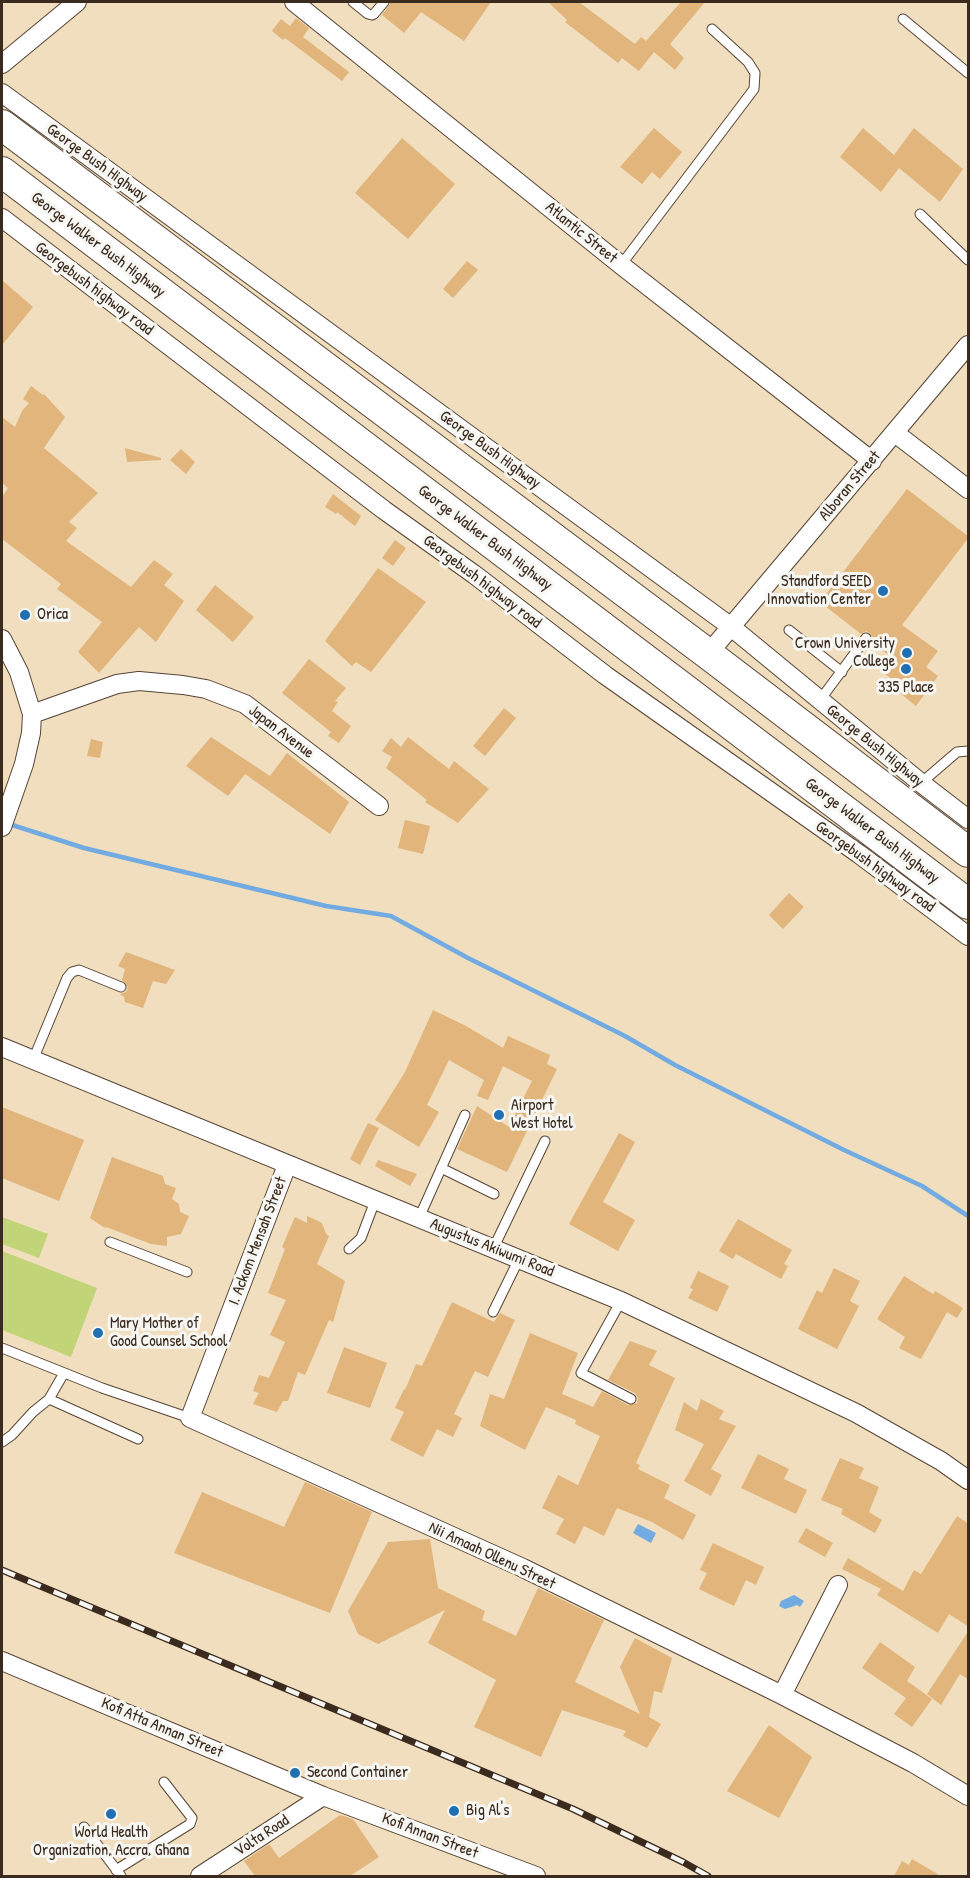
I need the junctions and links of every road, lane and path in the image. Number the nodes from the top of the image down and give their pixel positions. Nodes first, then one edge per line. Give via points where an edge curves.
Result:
1 (77, 2) edge
2 (294, 2) edge
3 (353, 2) edge
4 (384, 2) edge
5 (903, 19) dead end
6 (712, 29) dead end
7 (2, 64) edge
8 (969, 73) edge
9 (2, 93) edge
10 (2, 124) edge
11 (2, 172) edge
12 (920, 214) dead end
13 (2, 218) edge
14 (969, 260) edge
15 (621, 265) junction
16 (969, 345) edge
17 (895, 433) junction
18 (872, 461) junction
19 (969, 489) edge
20 (730, 626) junction
21 (789, 630) dead end
22 (866, 638) dead end
23 (2, 639) edge
24 (708, 654) junction
25 (842, 672) junction
26 (820, 700) junction
27 (32, 714) junction
28 (969, 752) edge
29 (921, 783) junction
30 (379, 806) dead end
31 (5, 819) edge
32 (969, 819) edge
33 (969, 852) edge
34 (969, 904) edge
35 (969, 936) edge
36 (121, 987) dead end
37 (2, 1047) edge
38 (33, 1060) junction
39 (465, 1115) dead end
40 (544, 1141) dead end
41 (287, 1165) junction
42 (441, 1168) junction
43 (494, 1194) dead end
44 (375, 1201) junction
45 (418, 1218) junction
46 (110, 1242) dead end
47 (493, 1249) junction
48 (349, 1250) dead end
49 (519, 1259) junction
50 (187, 1272) dead end
51 (621, 1301) junction
52 (493, 1312) dead end
53 (2, 1348) edge
54 (64, 1373) junction
55 (49, 1399) junction
56 (631, 1399) dead end
57 (190, 1418) junction
58 (138, 1439) dead end
59 (2, 1442) edge
60 (969, 1480) edge
61 (838, 1585) dead end
62 (2, 1661) edge
63 (782, 1695) junction
64 (164, 1782) dead end
65 (323, 1796) junction
66 (969, 1796) edge
67 (84, 1827) dead end
68 (118, 1873) edge
69 (201, 1876) edge
70 (536, 1876) edge

1 - 7 street
2 - 15 street, Atlantic Street
3 - 4 lane via 372,15
5 - 8 lane
6 - 15 lane via 748,62 755,74 754,89
9 - 20 street, George Bush Highway
10 - 24 highway
11 - 34 highway, George Walker Bush Highway
12 - 14 lane
13 - 35 street, Georgebush highway road via 605,675
15 - 18 street, Atlantic Street
16 - 17 street, Alboran Street
17 - 18 street, Alboran Street
17 - 19 street
18 - 20 street, Alboran Street
20 - 24 street, Alboran Street
20 - 26 street, George Bush Highway
21 - 25 lane
22 - 25 lane
23 - 27 street via 19,672
24 - 33 highway
25 - 26 lane
26 - 29 street, George Bush Highway
27 - 30 street, Japan Avenue via 117,684 139,681 206,689 245,704
27 - 31 street via 24,764
28 - 29 lane via 957,752
29 - 32 street, George Bush Highway
36 - 38 lane via 80,970 72,972
37 - 38 street, Augustus Akiwumi Road
38 - 41 street, Augustus Akiwumi Road
39 - 42 lane
40 - 47 lane
41 - 44 street, Augustus Akiwumi Road
41 - 57 street, I. Ackom Mensah Street
42 - 43 lane
42 - 45 lane
44 - 45 street, Augustus Akiwumi Road
44 - 48 lane via 361,1238
45 - 47 street, Augustus Akiwumi Road
46 - 50 lane
47 - 49 street, Augustus Akiwumi Road
49 - 51 street, Augustus Akiwumi Road
49 - 52 lane
51 - 56 lane via 581,1373
51 - 60 street, Augustus Akiwumi Road via 856,1413
53 - 54 lane, Nii Amaah Ollenu Street
54 - 55 lane
54 - 57 lane, Nii Amaah Ollenu Street
55 - 58 lane
55 - 59 lane
57 - 63 street, Nii Amaah Ollenu Street via 523,1568
61 - 63 street
62 - 65 street, Kofi Atta Annan Street
63 - 66 street, Nii Amaah Ollenu Street
64 - 68 lane via 192,1818 190,1824
65 - 69 street, Volta Road
65 - 70 street, Kofi Annan Street
67 - 68 lane

